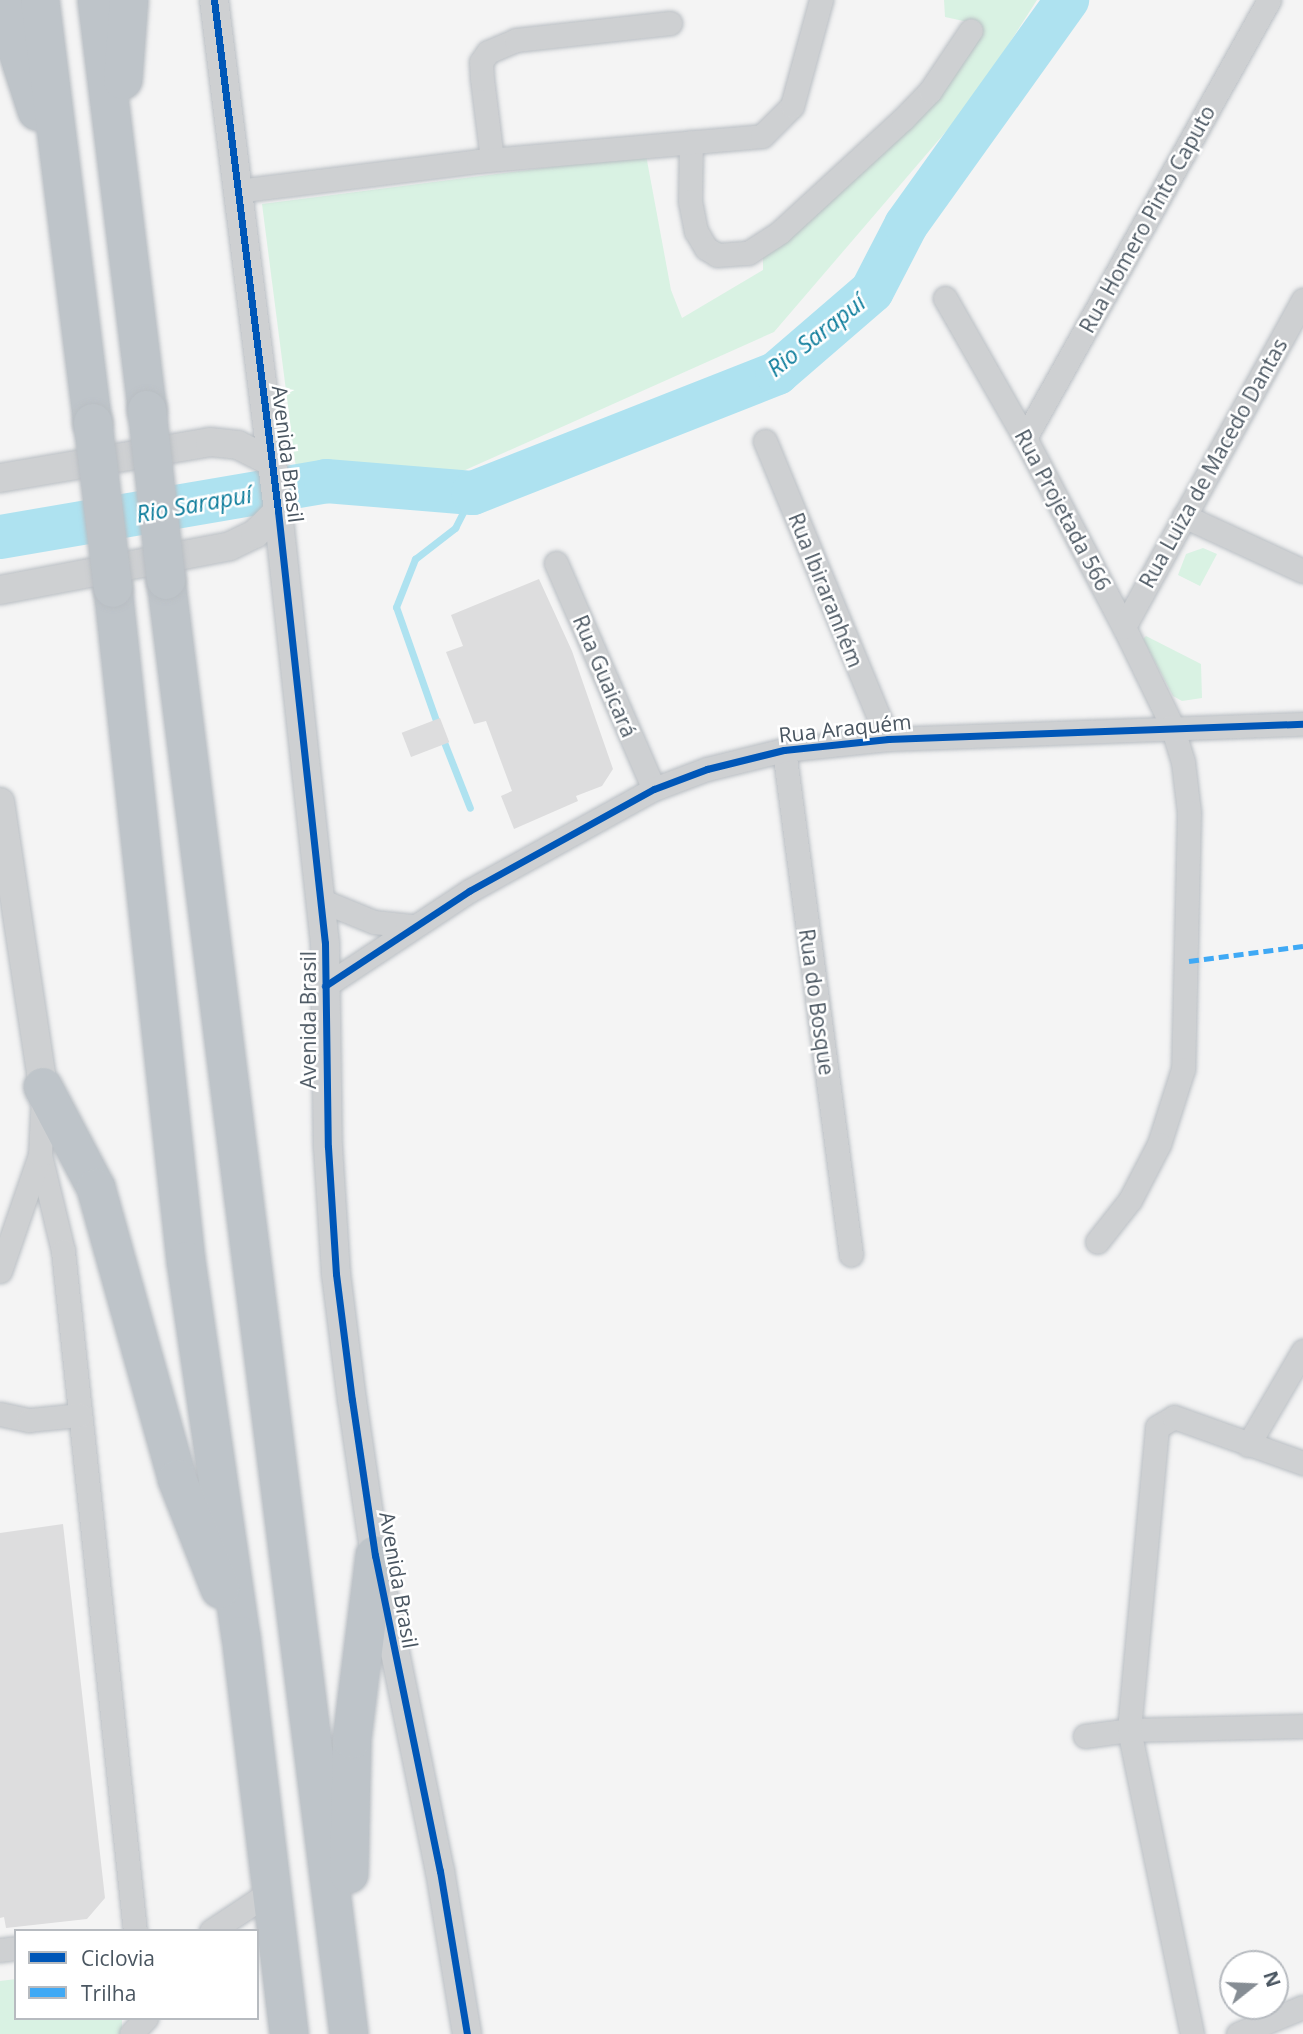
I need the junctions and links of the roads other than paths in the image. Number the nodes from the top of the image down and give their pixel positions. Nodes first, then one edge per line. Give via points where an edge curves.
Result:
1 (1, 0) edge
2 (40, 0) edge
3 (97, 0) edge
4 (129, 0) edge
5 (214, 0) edge
6 (821, 0) edge
7 (1269, 0) edge
8 (670, 23) dead end
9 (971, 30) dead end
10 (691, 142) junction
11 (492, 159) junction
12 (117, 173) junction
13 (237, 191) junction
14 (65, 200) junction
15 (945, 298) dead end
16 (1303, 300) edge
17 (1026, 438) junction
18 (765, 441) dead end
19 (271, 466) junction
20 (0, 478) edge
21 (277, 509) junction
22 (1184, 516) junction
23 (556, 562) dead end
24 (1303, 571) edge
25 (0, 590) edge
26 (1124, 627) junction
27 (1303, 724) edge
28 (1172, 726) junction
29 (888, 739) junction
30 (784, 750) junction
31 (654, 789) junction
32 (0, 802) edge
33 (320, 901) junction
34 (412, 926) junction
35 (326, 986) junction
36 (43, 1087) junction
37 (40, 1155) junction
38 (1097, 1242) dead end
39 (851, 1255) dead end
40 (0, 1271) edge
41 (1303, 1351) edge
42 (0, 1414) edge
43 (80, 1415) junction
44 (1248, 1445) junction
45 (1303, 1464) edge
46 (375, 1555) junction
47 (241, 1636) junction
48 (1303, 1726) edge
49 (1129, 1730) junction
50 (1085, 1736) dead end
51 (273, 1890) junction
52 (135, 1929) edge
53 (214, 1929) edge
54 (1303, 2007) edge
55 (145, 2020) edge
56 (348, 2028) edge
57 (131, 2034) edge
58 (289, 2034) edge
59 (467, 2034) edge
60 (1192, 2034) edge
61 (1238, 2034) edge

1 - 14 highway
2 - 14 highway
3 - 12 highway
4 - 12 highway
5 - 13 street, Avenida Brasil
6 - 10 street via 803,79 778,124 762,136
7 - 17 street, Rua Homero Pinto Caputo
8 - 11 street via 516,40 488,52 481,62
9 - 10 street via 930,91 903,119 780,232 748,253 717,256 696,232 690,201
10 - 11 street
11 - 13 street
12 - 56 highway, bridge
13 - 19 street, Avenida Brasil
14 - 47 highway, bridge via 113,588 186,1261
15 - 17 street, Rua Projetada 566
16 - 22 street, Rua Luiza de Macedo Dantas
17 - 26 street, Rua Projetada 566
18 - 29 street, Rua Ibiraranhém
19 - 20 street via 238,445 210,442
19 - 21 street, Avenida Brasil
21 - 25 street via 255,534 230,545
21 - 33 street, Avenida Brasil
22 - 24 street
22 - 26 street, Rua Luiza de Macedo Dantas
23 - 31 street, Rua Guaicará
26 - 28 street, Rua Projetada 566
27 - 28 street, Rua Araquém
28 - 29 street, Rua Araquém
28 - 38 street, Rua Projetada 566 via 1183,762 1189,812 1183,1069 1159,1144 1130,1200
29 - 30 street, Rua Araquém
30 - 31 street, Rua Araquém via 707,769
30 - 39 street, Rua do Bosque
31 - 34 street, Rua Araquém
32 - 36 street
33 - 34 street via 374,922
33 - 35 street, Avenida Brasil
34 - 35 street, Rua Araquém
35 - 46 street, Avenida Brasil via 323,1044 336,1274
36 - 37 street
36 - 47 highway via 96,1188 177,1479
37 - 40 street
37 - 43 street via 63,1251
41 - 44 street
42 - 43 street via 29,1420
43 - 52 street
44 - 45 street
44 - 49 street via 1174,1418 1157,1427
46 - 56 highway via 352,1739
46 - 59 street, Avenida Brasil via 440,1871
47 - 51 highway
48 - 49 street
49 - 50 street
49 - 60 street
51 - 53 street
51 - 58 highway
54 - 61 street
55 - 57 street

